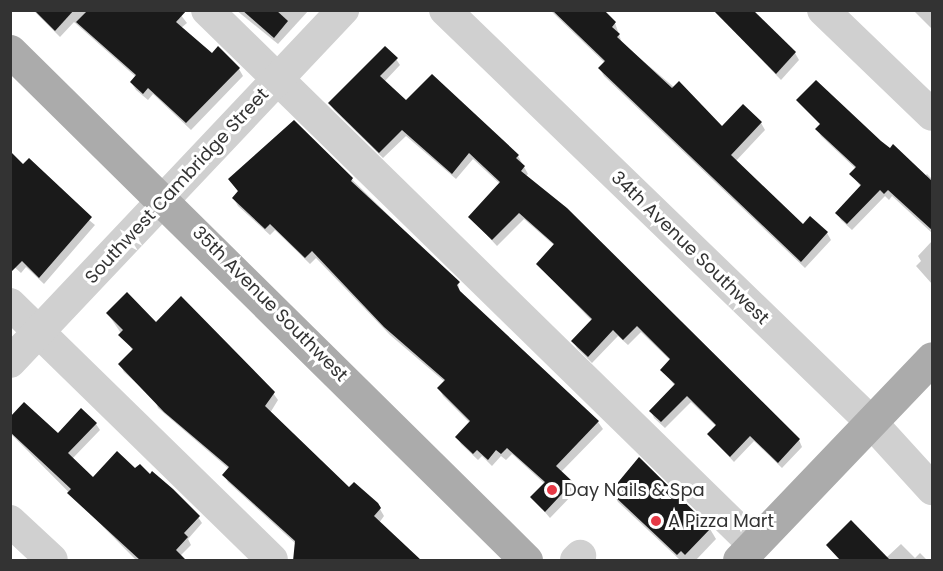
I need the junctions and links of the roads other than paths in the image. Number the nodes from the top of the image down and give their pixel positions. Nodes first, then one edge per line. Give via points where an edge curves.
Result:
1 (207, 10) edge
2 (343, 10) edge
3 (445, 10) edge
4 (823, 10) edge
5 (10, 51) edge
6 (277, 79) junction
7 (933, 115) edge
8 (164, 199) junction
9 (10, 304) edge
10 (39, 332) junction
11 (933, 358) edge
12 (10, 362) edge
13 (871, 422) junction
14 (933, 489) edge
15 (10, 521) edge
16 (746, 553) edge
17 (52, 561) edge
18 (272, 561) edge
19 (526, 561) edge

1 - 6 street
2 - 6 street, Southwest Cambridge Street
3 - 13 street, 34th Avenue Southwest
4 - 7 street
5 - 8 main road, 35th Avenue Southwest
6 - 8 street, Southwest Cambridge Street
6 - 16 street
8 - 10 street, Southwest Cambridge Street
8 - 19 main road, 35th Avenue Southwest
9 - 10 street
10 - 12 street, Southwest Cambridge Street
10 - 18 street
11 - 13 main road
13 - 14 street, 34th Avenue Southwest
13 - 16 main road
15 - 17 street

